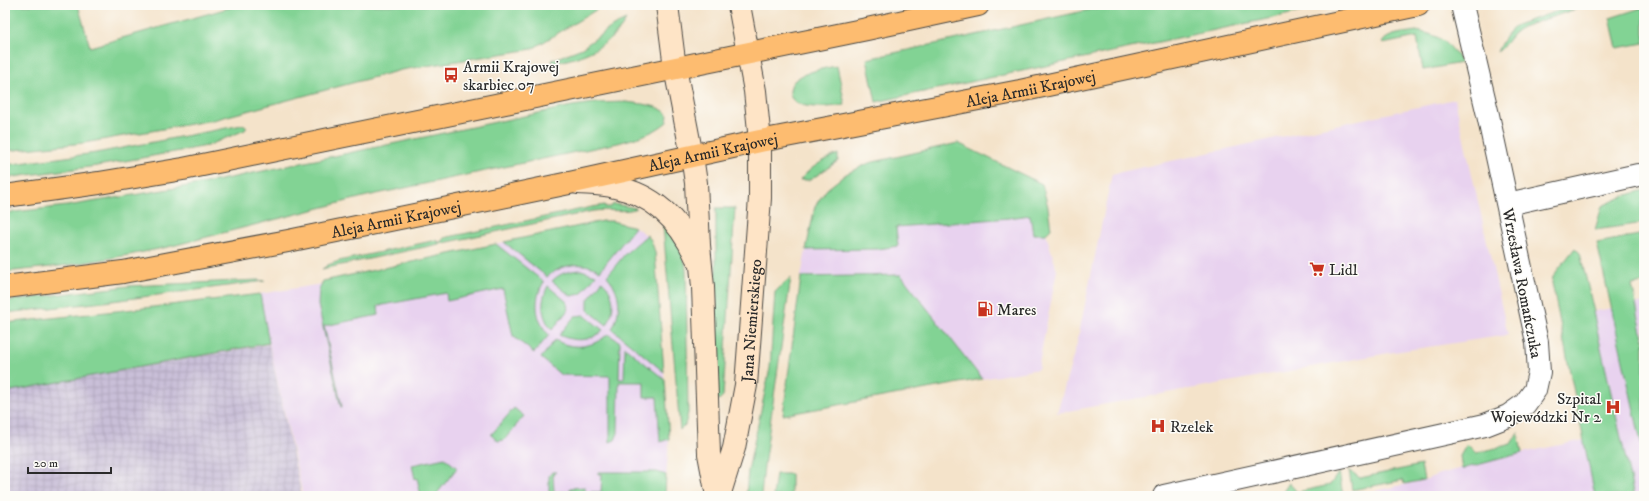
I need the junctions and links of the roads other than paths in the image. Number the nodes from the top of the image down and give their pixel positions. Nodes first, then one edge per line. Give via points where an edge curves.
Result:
1 (667, 5) edge
2 (739, 5) edge
3 (978, 5) edge
4 (1418, 5) edge
5 (1462, 5) edge
6 (747, 53) junction
7 (675, 68) junction
8 (760, 141) junction
9 (692, 156) junction
10 (1638, 175) dead end
11 (574, 182) junction
12 (5, 196) edge
13 (1508, 204) junction
14 (5, 287) edge
15 (703, 288) junction
16 (718, 496) edge
17 (1164, 496) edge

1 - 7 street, Jana Niemierskiego
2 - 6 street, Jana Niemierskiego
3 - 6 main road
4 - 8 main road, Aleja Armii Krajowej via 1020,91
5 - 13 street, Wrzesława Romańczuka
6 - 7 main road
6 - 8 street, Jana Niemierskiego via 755,91
7 - 9 street, Jana Niemierskiego
7 - 12 main road via 183,169
8 - 9 main road, Aleja Armii Krajowej
8 - 16 street, Jana Niemierskiego via 759,222 746,385 734,448
9 - 11 main road, Aleja Armii Krajowej
9 - 15 street, Jana Niemierskiego
10 - 13 street
11 - 14 main road, Aleja Armii Krajowej via 123,272
11 - 15 street via 615,187 631,192 652,202 670,216 688,238 696,257
13 - 17 street, Wrzesława Romańczuka via 1537,342 1539,372 1535,390 1525,404 1508,416 1485,424
15 - 16 street, Jana Niemierskiego via 709,454

